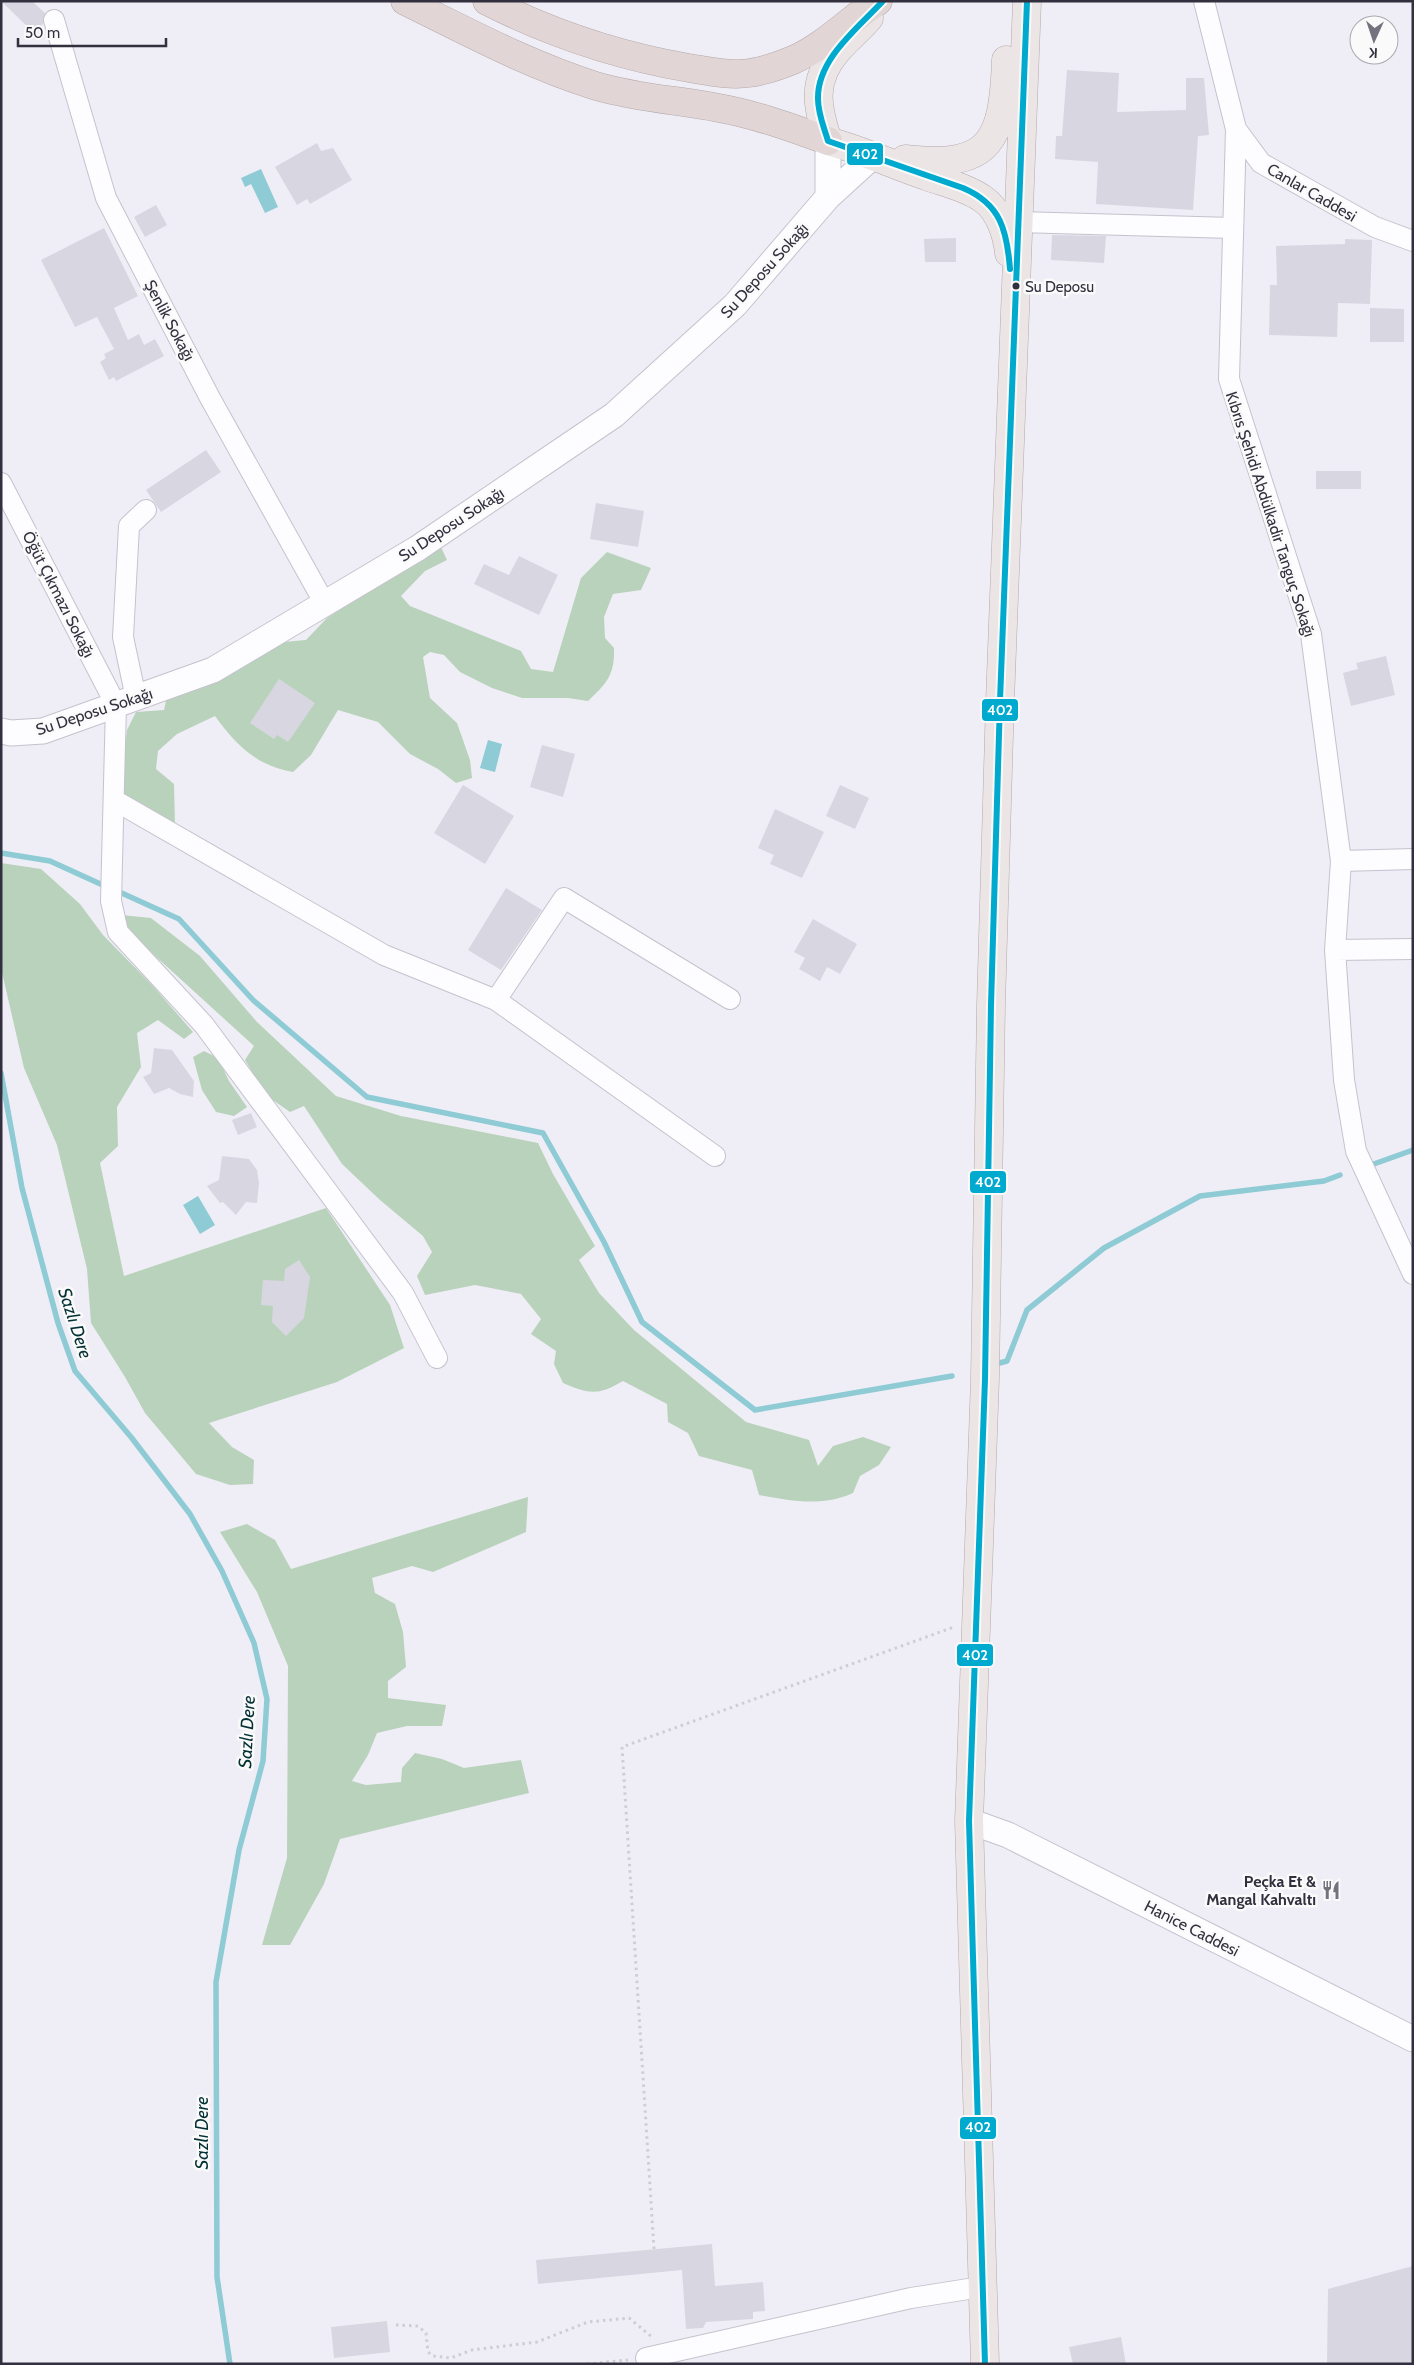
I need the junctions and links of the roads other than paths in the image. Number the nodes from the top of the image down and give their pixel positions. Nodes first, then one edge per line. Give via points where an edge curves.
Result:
1 (405, 1) edge
2 (487, 1) edge
3 (878, 1) edge
4 (883, 1) edge
5 (1008, 1) edge
6 (1027, 1) edge
7 (1204, 1) edge
8 (54, 20) dead end
9 (1236, 128) junction
10 (828, 141) junction
11 (874, 155) junction
12 (828, 197) junction
13 (1018, 222) junction
14 (1234, 228) junction
15 (1413, 241) edge
16 (1014, 312) junction
17 (1, 483) edge
18 (146, 510) dead end
19 (325, 604) junction
20 (126, 702) junction
21 (1, 732) edge
22 (114, 800) junction
23 (1413, 859) edge
24 (1341, 861) junction
25 (1413, 949) edge
26 (1335, 950) junction
27 (730, 999) dead end
28 (496, 1000) junction
29 (715, 1156) dead end
30 (1413, 1274) edge
31 (437, 1358) dead end
32 (969, 1821) junction
33 (1413, 2039) edge
34 (981, 2287) junction
35 (655, 2356) road end
36 (985, 2364) edge

1 - 10 highway via 526,62 597,86 720,108
2 - 3 highway via 543,26 659,63 714,72 749,73 793,60 828,39
4 - 10 main road via 836,52 821,74 818,97
5 - 11 main road via 1005,91 999,123 987,144 972,156 954,161
6 - 13 main road
7 - 9 street, Canlar Caddesi
8 - 19 street, Şenlik Sokağı via 106,198 210,398
9 - 14 street, Kıbrıs Şehidi Abdülkadir Tanguç Sokağı
9 - 15 street, Canlar Caddesi via 1261,163 1375,227
10 - 11 main road
10 - 12 street
11 - 12 street, Su Deposu Sokağı
11 - 16 main road via 984,200 1004,230
12 - 19 street, Su Deposu Sokağı via 735,305 614,415 418,548
13 - 14 street
13 - 16 main road
14 - 24 street, Kıbrıs Şehidi Abdülkadir Tanguç Sokağı via 1228,379 1311,634
16 - 32 main road via 991,1006 985,1379
17 - 20 street, Öğüt Çıkmazı Sokağı
18 - 20 street via 129,526 123,637
19 - 20 street, Su Deposu Sokağı via 213,670
20 - 21 street, Su Deposu Sokağı via 43,731
20 - 22 street
22 - 28 street via 384,955
22 - 31 street via 111,901 118,932 204,1025 403,1293
23 - 24 street
24 - 26 street, Kıbrıs Şehidi Abdülkadir Tanguç Sokağı
25 - 26 street
26 - 30 street, Kıbrıs Şehidi Abdülkadir Tanguç Sokağı via 1344,1080 1356,1151
27 - 28 street via 564,898
28 - 29 street
32 - 33 street, Hanice Caddesi via 1008,1835
32 - 34 main road
34 - 35 street via 911,2298
34 - 36 main road

